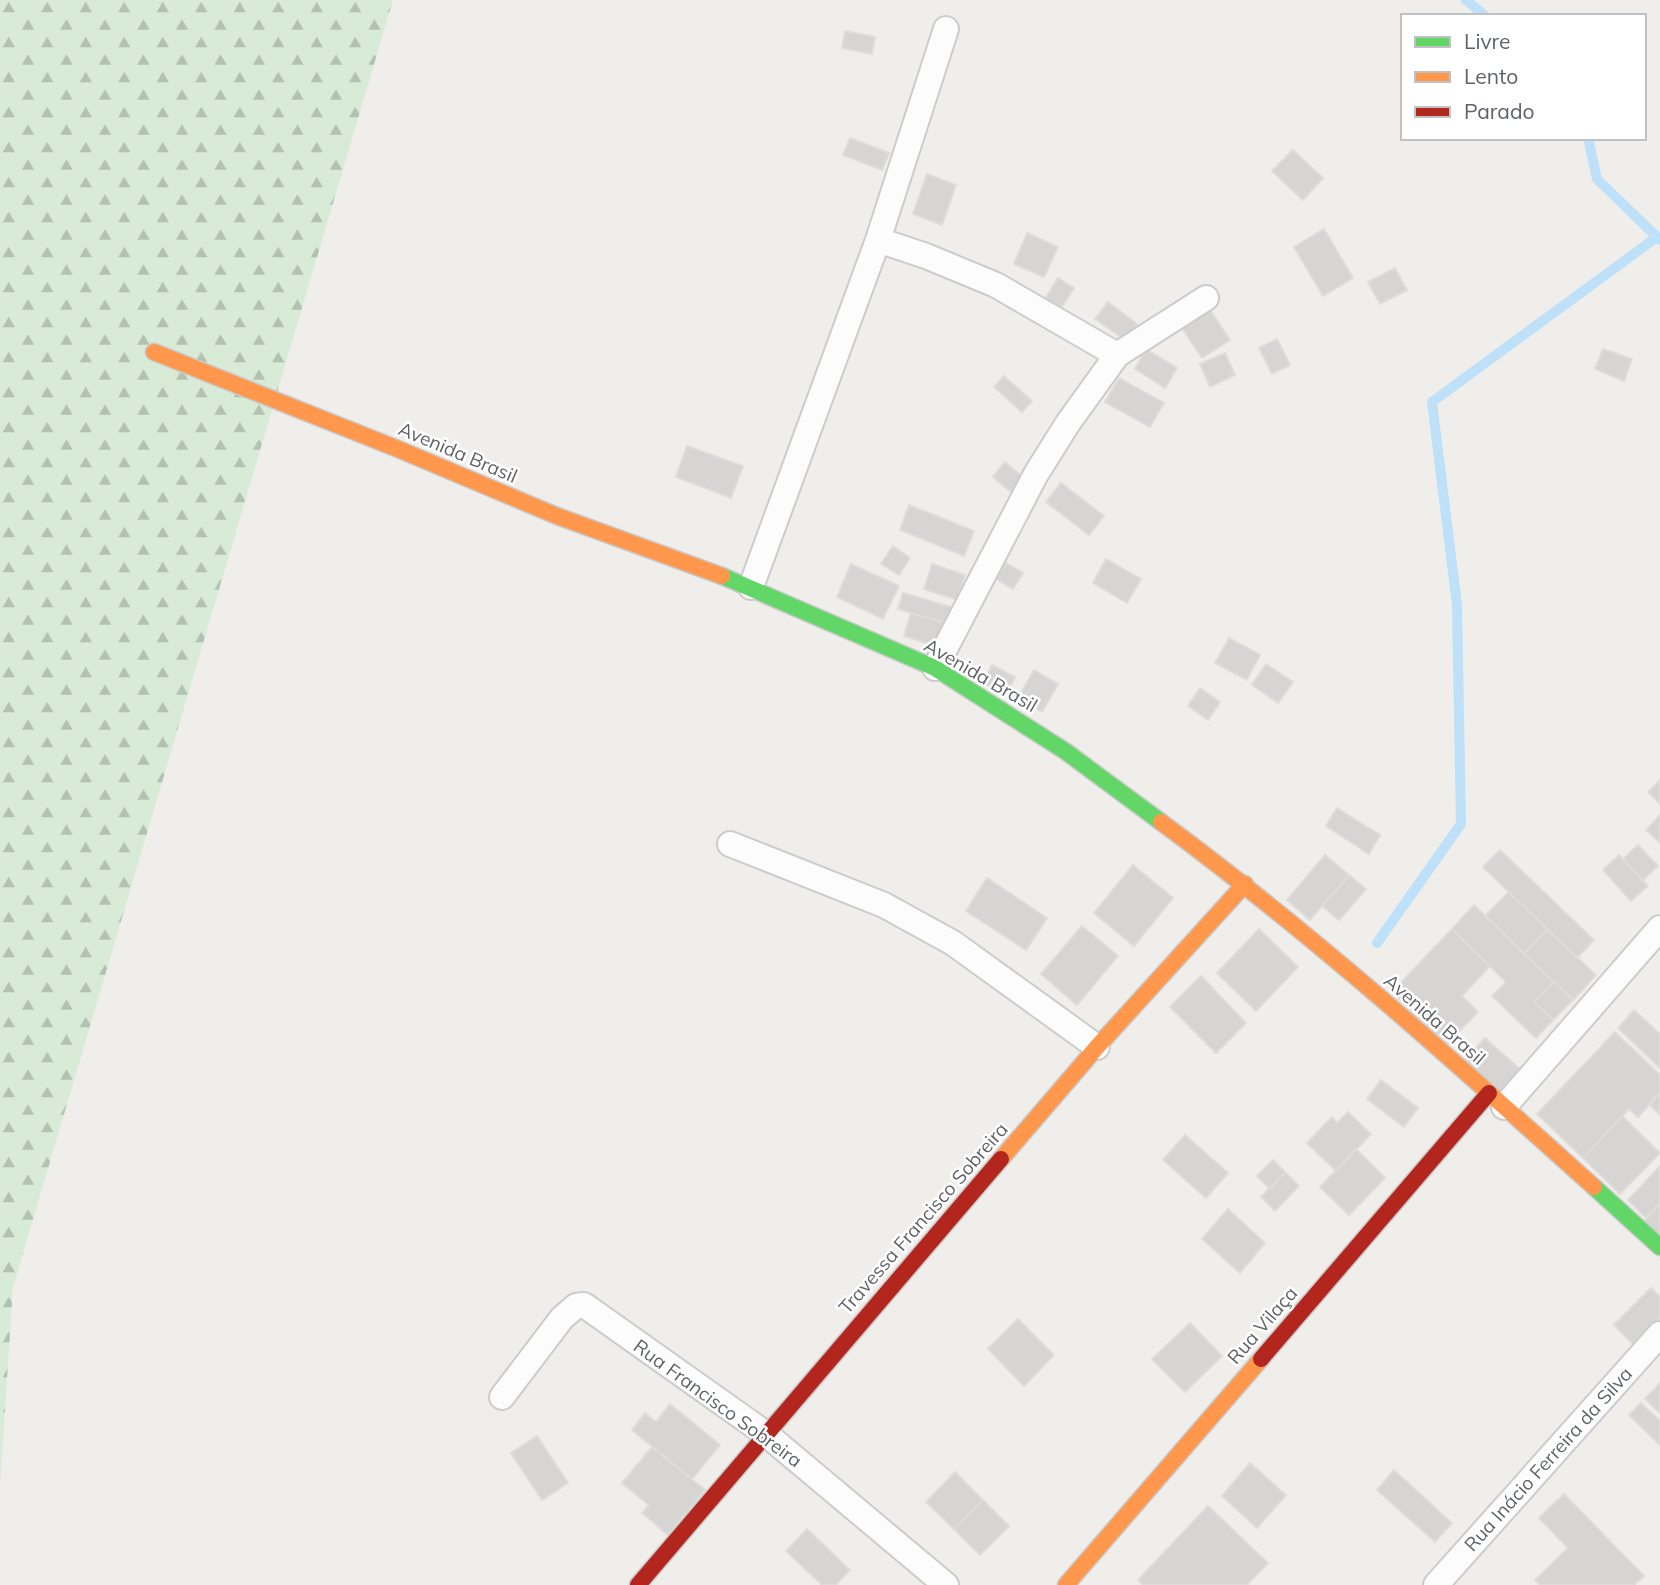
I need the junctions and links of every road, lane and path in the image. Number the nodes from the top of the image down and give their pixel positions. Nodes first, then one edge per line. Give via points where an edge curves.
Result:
1 (946, 29) dead end
2 (878, 240) junction
3 (1206, 298) dead end
4 (154, 352) dead end
5 (1117, 355) junction
6 (751, 587) junction
7 (935, 668) junction
8 (730, 844) dead end
9 (1245, 884) junction
10 (1660, 928) edge
11 (1097, 1047) junction
12 (1497, 1100) junction
13 (1660, 1247) edge
14 (1660, 1334) edge
15 (502, 1396) dead end
16 (766, 1434) junction
17 (638, 1585) edge
18 (946, 1585) edge
19 (1066, 1585) edge
20 (1436, 1585) edge

1 - 2 street
2 - 5 street via 996,285
2 - 6 street
3 - 5 street
4 - 6 street, Avenida Brasil via 557,516
5 - 7 street via 1036,474
6 - 7 street, Avenida Brasil
7 - 9 street, Avenida Brasil via 1065,751
8 - 11 street via 884,905 953,943
9 - 11 street, Travessa Francisco Sobreira
9 - 12 street, Avenida Brasil
10 - 12 street
11 - 16 street, Travessa Francisco Sobreira
12 - 13 street, Avenida Brasil
12 - 19 street, Rua Vilaça
14 - 20 street, Rua Inácio Ferreira da Silva
15 - 16 street, Rua Francisco Sobreira via 562,1318 583,1305
16 - 17 street, Travessa Francisco Sobreira
16 - 18 street, Rua Francisco Sobreira

